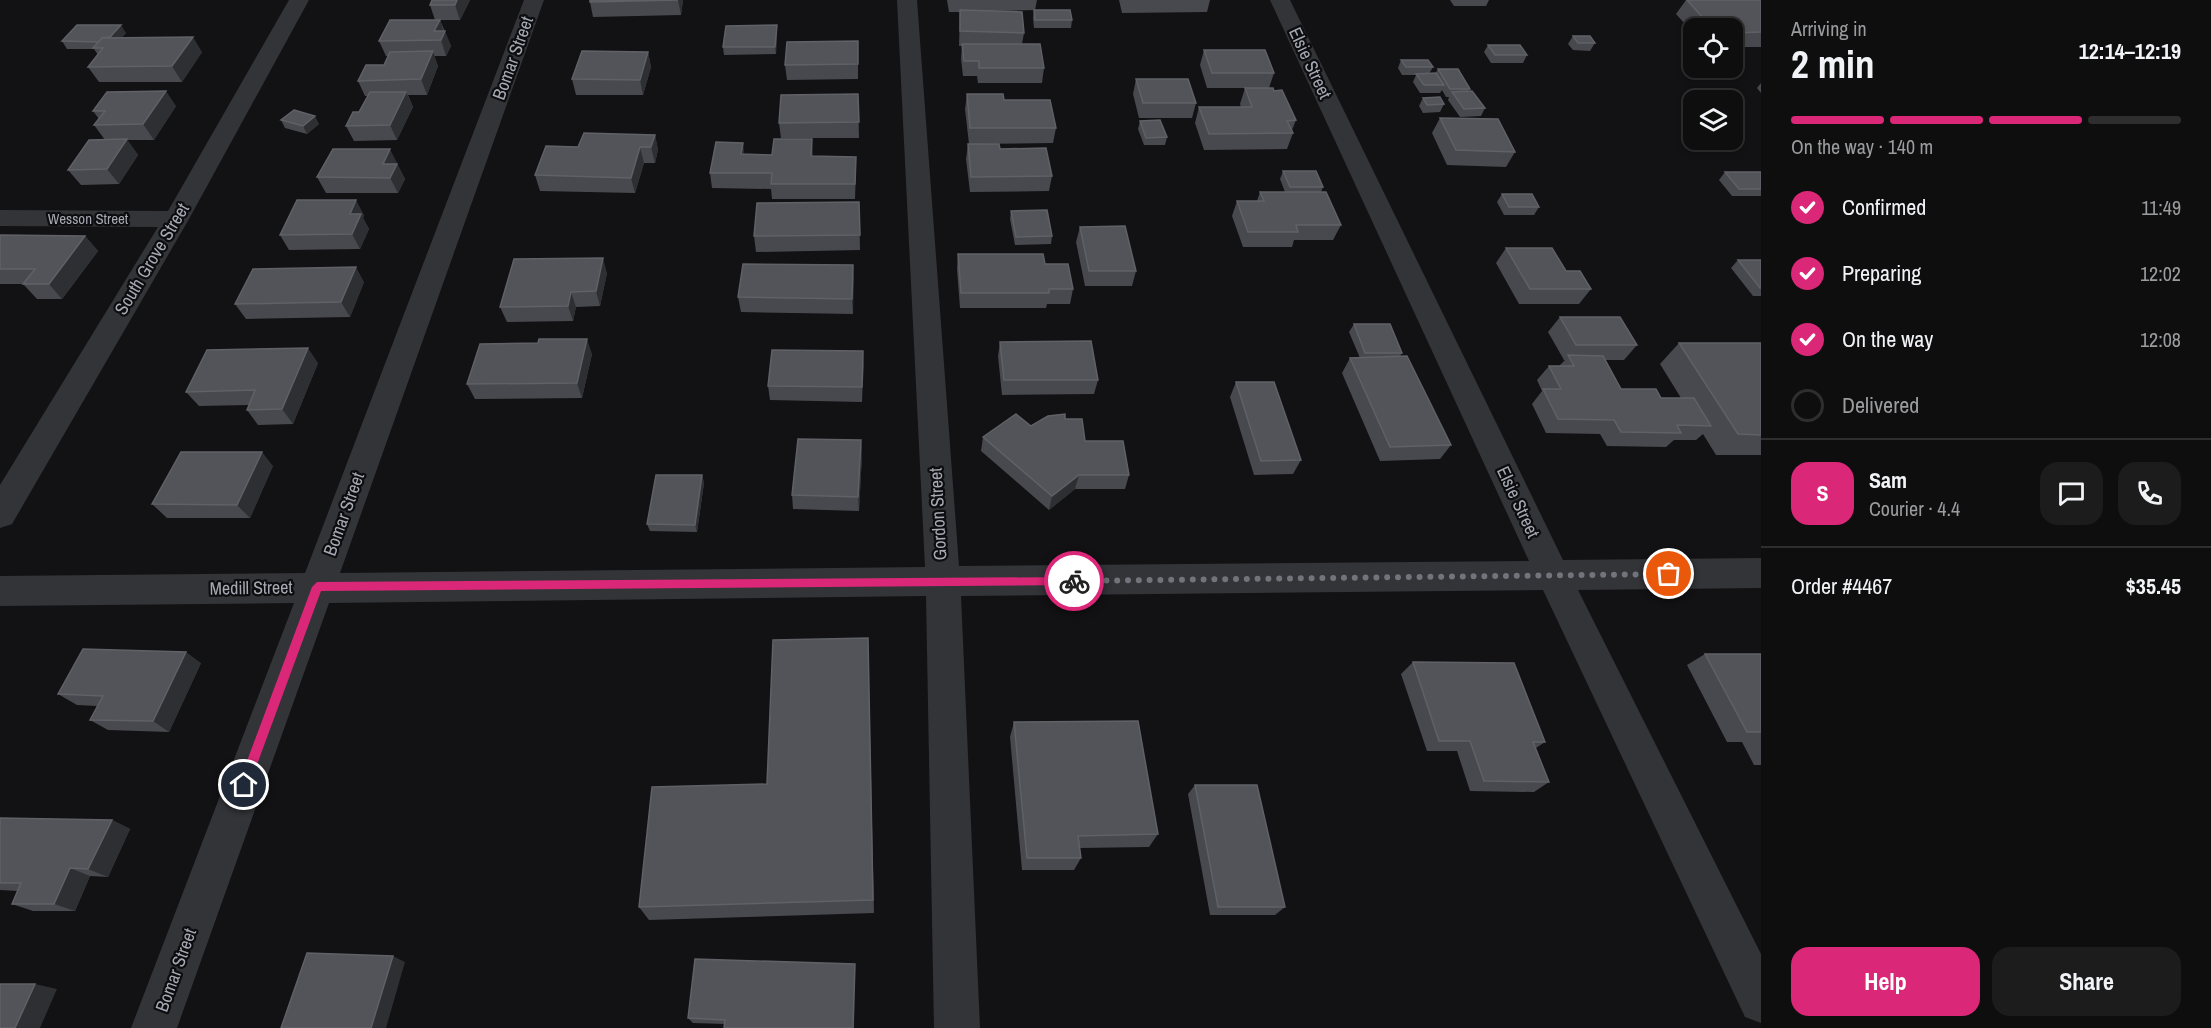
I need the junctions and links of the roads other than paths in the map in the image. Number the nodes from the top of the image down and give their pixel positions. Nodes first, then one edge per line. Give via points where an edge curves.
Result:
1 (299, 0) edge
2 (534, 0) edge
3 (907, 0) edge
4 (1280, 0) edge
5 (0, 218) edge
6 (176, 219) junction
7 (0, 514) edge
8 (1761, 573) edge
9 (1553, 576) junction
10 (942, 582) junction
11 (317, 587) junction
12 (0, 591) edge
13 (1761, 1001) edge
14 (154, 1028) edge
15 (957, 1028) edge

1 - 6 street, South Grove Street
2 - 11 street, Bomar Street
3 - 10 street, Gordon Street
4 - 9 street, Elsie Street
5 - 6 street, Wesson Street
6 - 7 street, South Grove Street
8 - 9 street, Medill Street
9 - 10 street, Medill Street
9 - 13 street, Elsie Street
10 - 11 street, Medill Street
10 - 15 street, Gordon Street
11 - 12 street, Medill Street
11 - 14 street, Bomar Street

